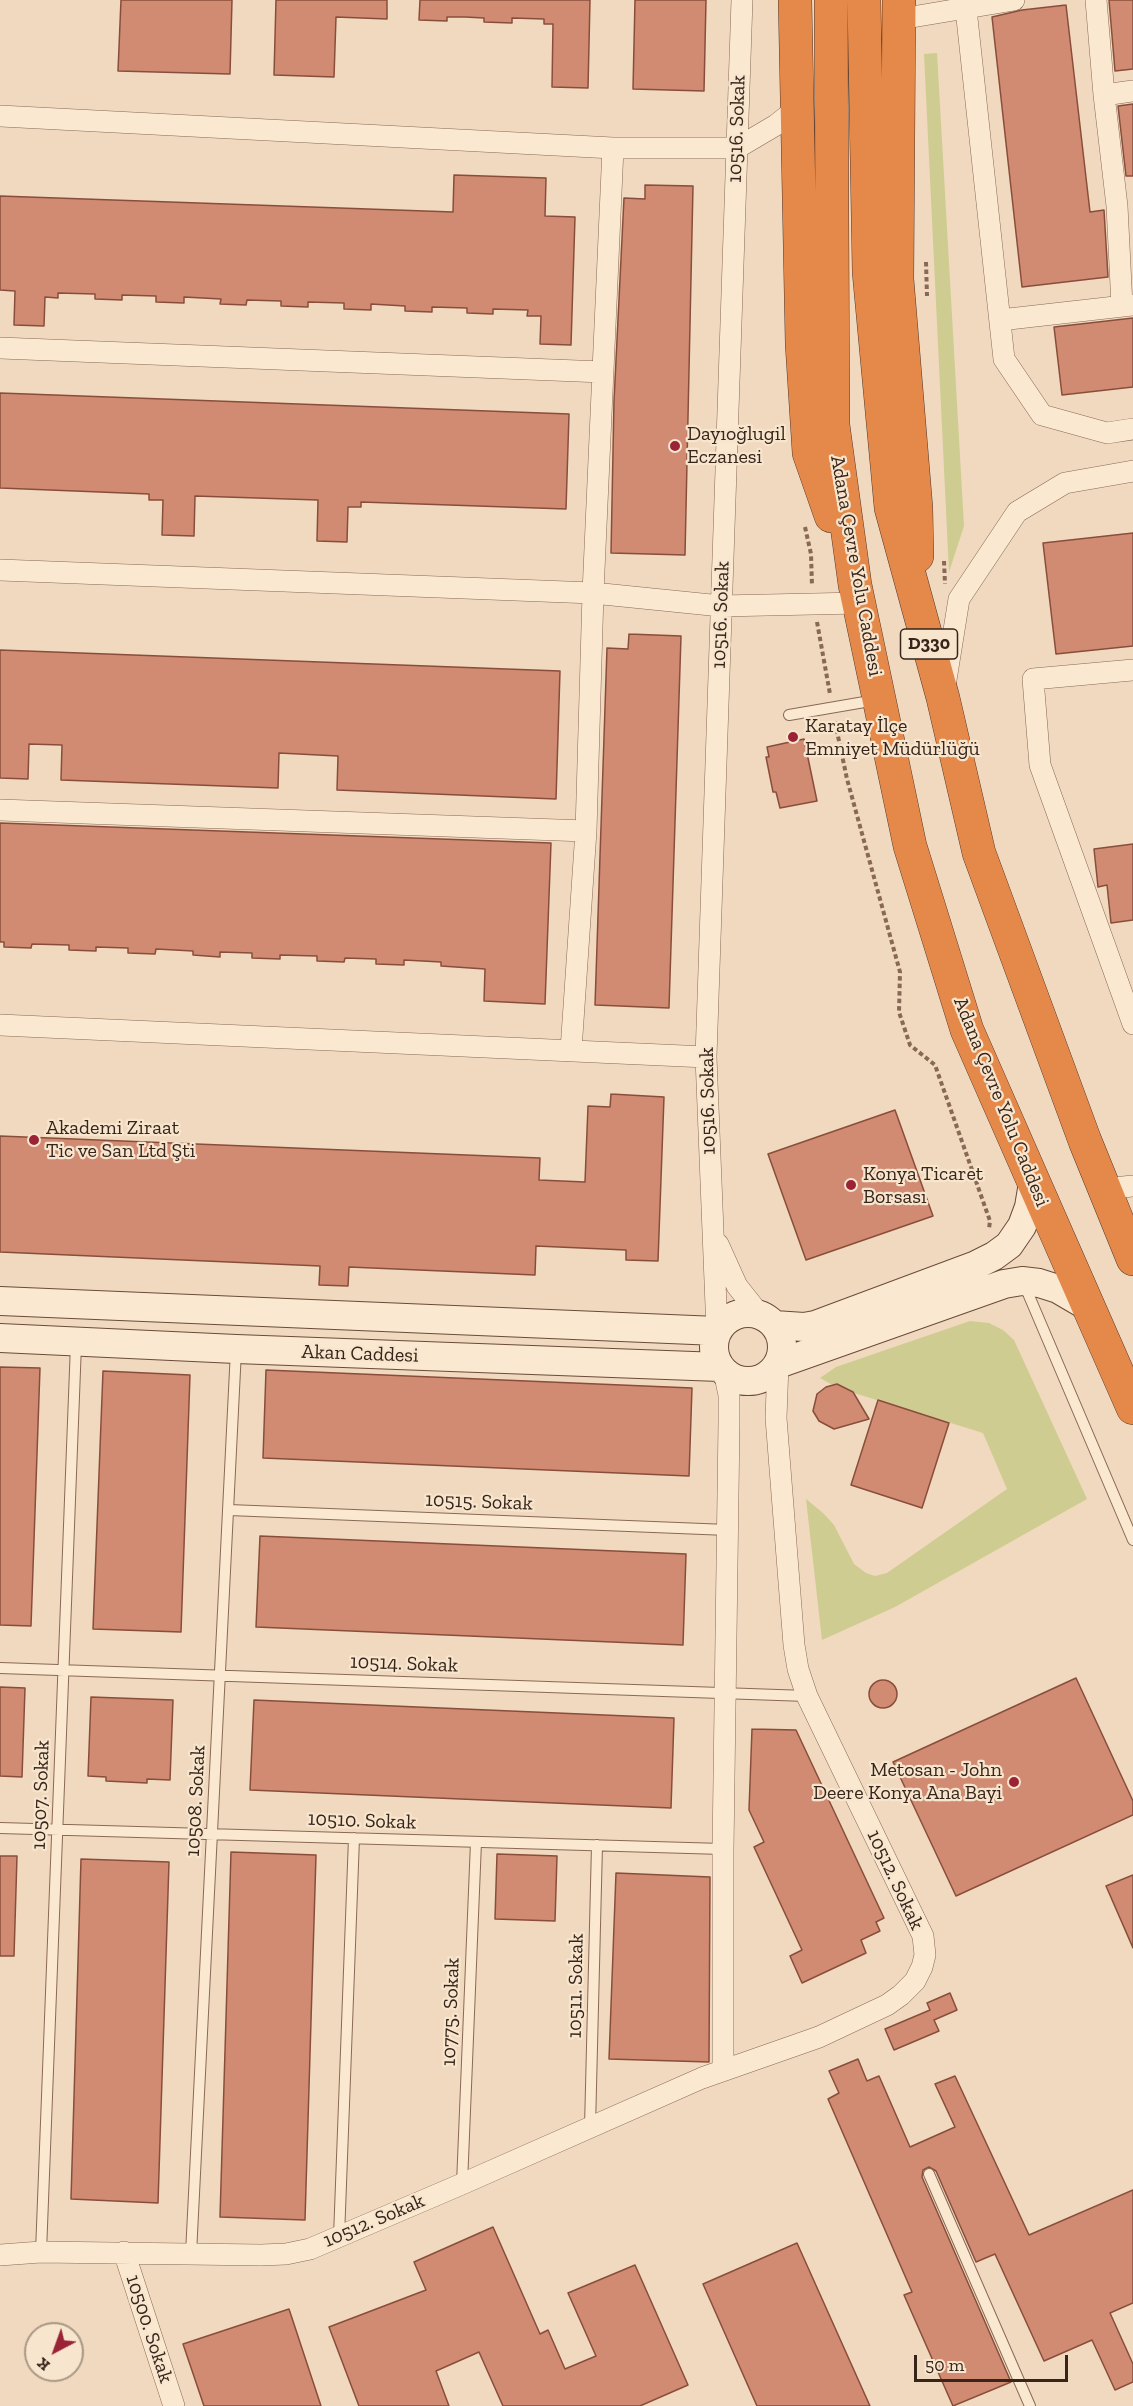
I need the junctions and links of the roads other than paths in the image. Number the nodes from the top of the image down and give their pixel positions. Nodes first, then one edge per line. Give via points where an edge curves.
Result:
1 (742, 0) edge
2 (795, 0) edge
3 (831, 0) edge
4 (864, 0) edge
5 (1014, 0) edge
6 (1096, 0) edge
7 (965, 4) edge
8 (900, 9) edge
9 (1133, 91) edge
10 (1104, 95) junction
11 (796, 109) junction
12 (0, 116) edge
13 (614, 148) junction
14 (737, 148) junction
15 (1125, 205) edge
16 (1128, 305) edge
17 (1000, 320) junction
18 (0, 348) edge
19 (603, 372) junction
20 (1133, 429) edge
21 (1133, 471) edge
22 (0, 570) edge
23 (593, 592) junction
24 (857, 594) junction
25 (933, 601) junction
26 (721, 606) junction
27 (1133, 670) edge
28 (943, 698) junction
29 (879, 700) junction
30 (789, 715) dead end
31 (0, 810) edge
32 (586, 831) junction
33 (0, 1024) edge
34 (1133, 1024) edge
35 (571, 1050) junction
36 (706, 1057) junction
37 (1033, 1183) junction
38 (1118, 1187) edge
39 (712, 1230) junction
40 (1133, 1259) edge
41 (1022, 1281) junction
42 (0, 1301) edge
43 (1087, 1306) junction
44 (767, 1320) junction
45 (717, 1331) junction
46 (0, 1338) edge
47 (76, 1341) junction
48 (237, 1349) junction
49 (778, 1364) junction
50 (722, 1369) junction
51 (1133, 1408) edge
52 (228, 1510) junction
53 (728, 1530) junction
54 (1133, 1540) edge
55 (0, 1668) edge
56 (64, 1670) junction
57 (220, 1676) junction
58 (727, 1693) junction
59 (807, 1696) junction
60 (0, 1828) edge
61 (58, 1830) junction
62 (212, 1834) junction
63 (354, 1838) junction
64 (476, 1842) junction
65 (597, 1845) junction
66 (723, 1849) junction
67 (723, 2069) junction
68 (590, 2127) junction
69 (929, 2174) dead end
70 (462, 2184) junction
71 (339, 2237) junction
72 (41, 2252) junction
73 (124, 2252) junction
74 (191, 2254) junction
75 (0, 2255) edge
76 (174, 2406) edge
77 (1030, 2406) edge

1 - 14 street, 10516. Sokak
2 - 11 highway
3 - 24 highway, Adana Çevre Yolu Caddesi via 833,424
4 - 25 highway, D330 via 869,272 891,508
5 - 7 street
6 - 10 street
7 - 8 street
7 - 17 street
8 - 25 highway via 897,279 916,508
9 - 10 street
10 - 15 street
11 - 14 street
11 - 24 highway via 801,345 808,453
12 - 13 street
13 - 14 street
13 - 19 street
14 - 26 street, 10516. Sokak
15 - 16 street
16 - 17 street
17 - 20 street via 1004,359 1042,415 1107,433
18 - 19 street
19 - 23 street
21 - 28 street via 1065,483 1017,512 958,599
22 - 23 street
23 - 26 street
23 - 32 street
24 - 26 street
24 - 29 highway, Adana Çevre Yolu Caddesi
25 - 28 highway, D330
26 - 36 street, 10516. Sokak
27 - 34 street via 1034,679 1040,765
28 - 38 highway, D330 via 979,853
29 - 30 lane
29 - 37 highway, Adana Çevre Yolu Caddesi via 909,846 967,1030
31 - 32 street
32 - 35 street
33 - 35 street
35 - 36 street
36 - 39 street, 10516. Sokak
37 - 43 highway, Adana Çevre Yolu Caddesi
37 - 44 street via 1022,1226 1009,1245 994,1256 815,1325 804,1327
38 - 40 highway, D330
39 - 44 street via 737,1286
39 - 45 street, 10516. Sokak
41 - 43 street via 1058,1289
41 - 49 street via 988,1288
41 - 54 lane
42 - 45 street, Akan Caddesi
43 - 51 highway, Adana Çevre Yolu Caddesi
44 - 45 street via 749,1312 738,1314
44 - 49 street via 780,1335
45 - 50 street via 715,1357
46 - 47 street, Akan Caddesi
47 - 48 street, Akan Caddesi
47 - 56 lane, 10507. Sokak
48 - 50 street, Akan Caddesi
48 - 52 lane, 10508. Sokak
49 - 50 street via 755,1380 738,1379
49 - 59 street, 10512. Sokak via 776,1418 794,1645
50 - 53 street via 729,1410
52 - 53 lane, 10515. Sokak
52 - 57 lane, 10508. Sokak
53 - 58 street
55 - 56 lane, 10514. Sokak
56 - 57 lane, 10514. Sokak
56 - 61 lane, 10507. Sokak
57 - 58 lane, 10514. Sokak
57 - 62 lane, 10508. Sokak
58 - 59 lane, 10514. Sokak
58 - 66 street
59 - 67 street, 10512. Sokak via 923,1936 925,1955 915,1981 887,2005 795,2046
60 - 61 lane, 10510. Sokak
61 - 62 lane, 10510. Sokak
61 - 72 lane, 10507. Sokak
62 - 63 lane, 10510. Sokak
62 - 74 lane, 10508. Sokak
63 - 64 lane, 10510. Sokak
63 - 71 lane
64 - 65 lane, 10510. Sokak
64 - 70 lane, 10775. Sokak
65 - 66 lane, 10510. Sokak
65 - 68 lane, 10511. Sokak
66 - 67 street
67 - 68 street, 10512. Sokak
68 - 70 street, 10512. Sokak
69 - 77 lane
70 - 71 street, 10512. Sokak
71 - 74 street, 10512. Sokak via 286,2254
72 - 73 street, 10512. Sokak
72 - 75 street, 10512. Sokak
73 - 74 street, 10512. Sokak
73 - 76 street, 10500. Sokak

